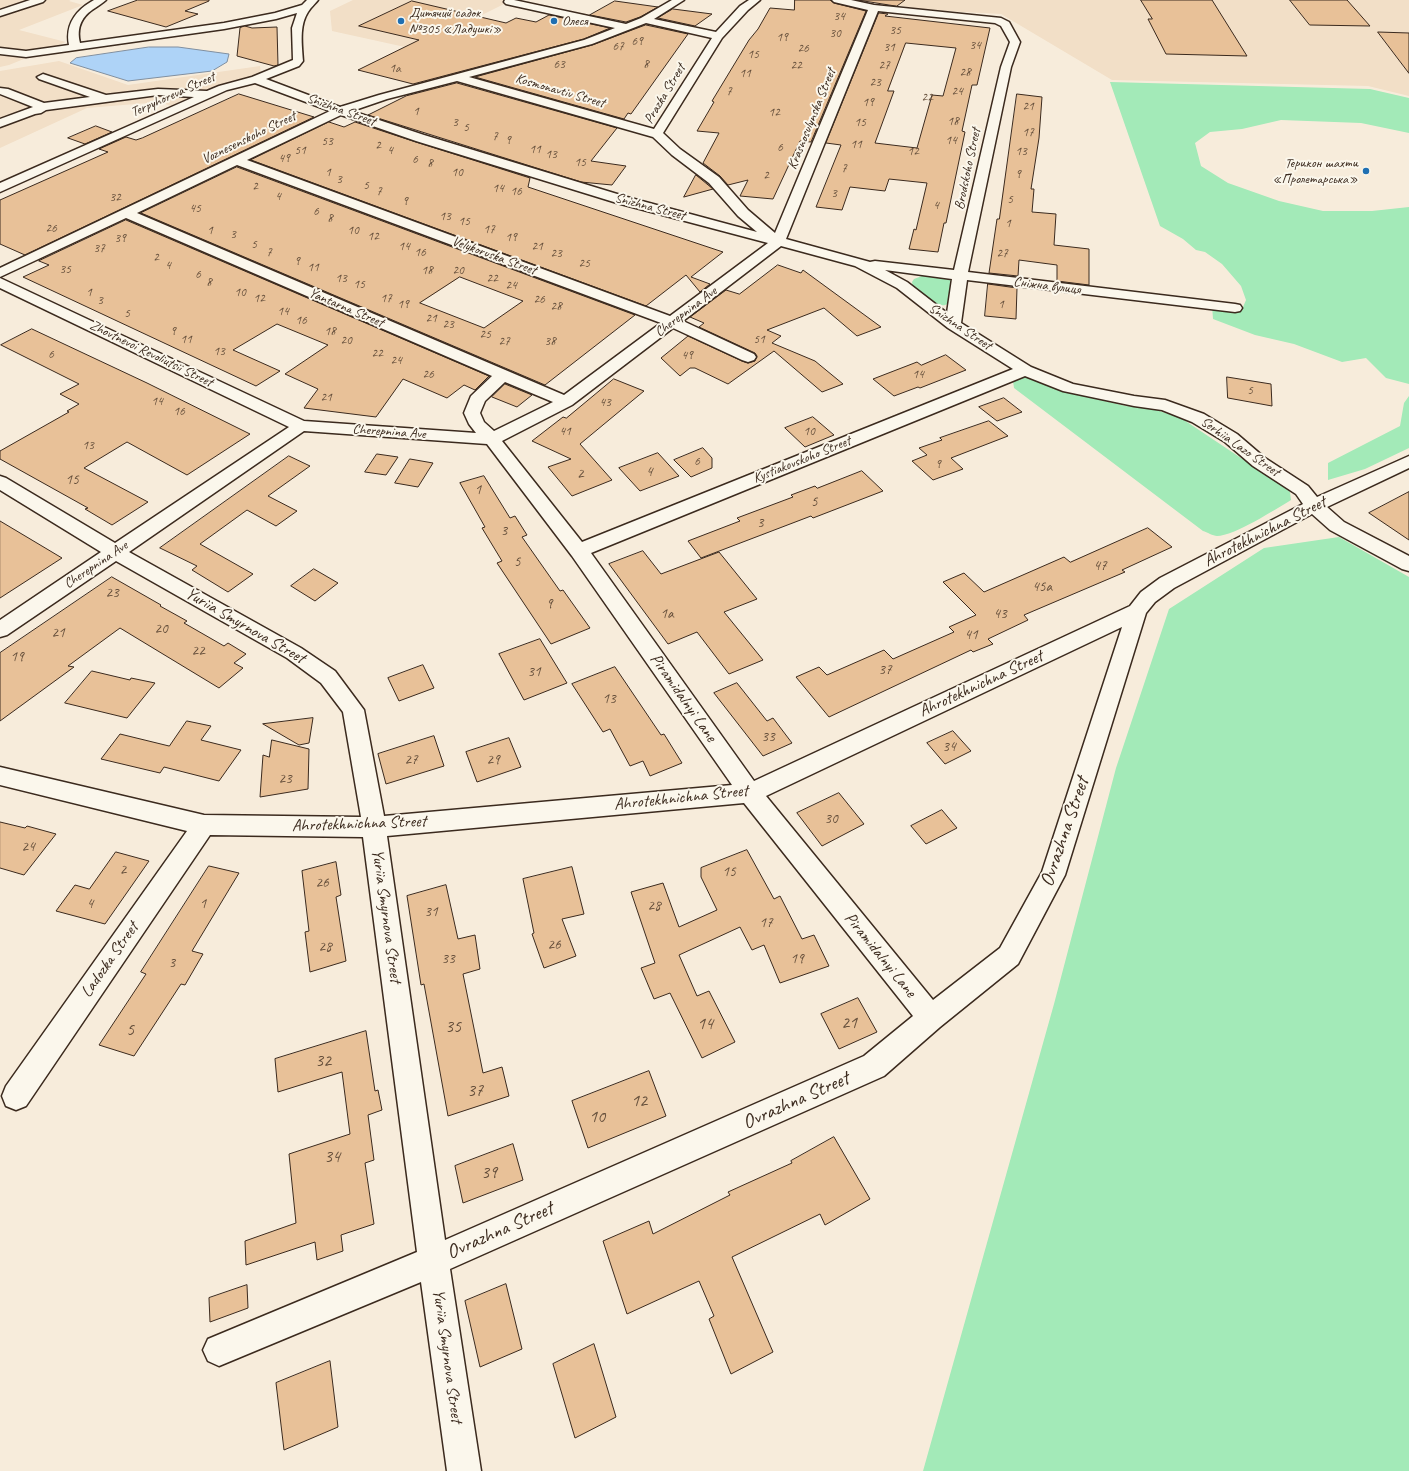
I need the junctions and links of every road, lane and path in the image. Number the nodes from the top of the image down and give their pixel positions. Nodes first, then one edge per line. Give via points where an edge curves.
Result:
1 (40, 0) edge
2 (101, 0) edge
3 (313, 0) edge
4 (679, 0) edge
5 (756, 0) edge
6 (837, 0) edge
7 (509, 2) dead end
8 (559, 3) dead end
9 (304, 8) junction
10 (874, 8) junction
11 (547, 10) junction
12 (0, 13) edge
13 (645, 20) junction
14 (626, 27) junction
15 (718, 36) junction
16 (75, 47) junction
17 (0, 51) edge
18 (43, 77) dead end
19 (456, 77) junction
20 (256, 79) junction
21 (1, 91) edge
22 (211, 94) junction
23 (105, 99) junction
24 (27, 101) junction
25 (14, 106) dead end
26 (43, 107) junction
27 (340, 111) junction
28 (0, 123) edge
29 (0, 133) edge
30 (657, 134) junction
31 (238, 161) junction
32 (0, 188) edge
33 (126, 213) junction
34 (778, 242) junction
35 (860, 263) junction
36 (0, 273) edge
37 (960, 276) junction
38 (0, 282) edge
39 (1235, 308) dead end
40 (672, 322) junction
41 (953, 325) junction
42 (748, 357) dead end
43 (1025, 370) junction
44 (503, 376) junction
45 (566, 402) junction
46 (301, 426) junction
47 (492, 439) junction
48 (1409, 461) edge
49 (0, 482) edge
50 (1314, 506) junction
51 (579, 550) junction
52 (115, 552) junction
53 (1409, 564) edge
54 (1137, 610) junction
55 (0, 630) edge
56 (0, 776) edge
57 (750, 794) junction
58 (204, 825) junction
59 (374, 827) junction
60 (930, 1018) junction
61 (16, 1096) dead end
62 (432, 1261) junction
63 (219, 1350) dead end
64 (464, 1471) edge

1 - 12 street
2 - 16 street via 79,16 72,37
3 - 9 street, Terpyhoreva Street
4 - 13 street, Voznesenskoho Street
5 - 15 street, Prazka Street via 744,8
6 - 10 street
7 - 11 street
8 - 11 street
9 - 16 street via 254,21
9 - 20 street, Terpyhoreva Street via 296,27 298,61
10 - 34 street, Krasnosulynska Street
10 - 37 street, Brodskoho Street via 990,18 1005,24 1015,42 1006,67
11 - 14 street
13 - 14 street, Voznesenskoho Street
13 - 15 street
14 - 19 street, Voznesenskoho Street via 588,42
15 - 30 street, Prazka Street
16 - 17 street via 26,54
18 - 23 street
19 - 27 street, Voznesenskoho Street
19 - 30 street, Kosmonavtiv Street
20 - 22 street, Terpyhoreva Street via 234,84
20 - 27 street, Snizhna Street
21 - 24 street
22 - 23 street via 158,92
22 - 32 street, Terpyhoreva Street
23 - 26 street
24 - 25 street
24 - 26 street
26 - 28 street
26 - 29 street
27 - 31 street, Voznesenskoho Street
27 - 34 street, Snizhna Street via 622,200
30 - 34 street, Prazka Street via 676,152 714,180 743,213
31 - 33 street, Voznesenskoho Street
31 - 40 street, Velykoruska Street
33 - 36 street, Voznesenskoho Street
33 - 44 street, Yantarna Street
34 - 35 street, Snizhna Street
34 - 40 street, Cherepnina Ave
35 - 37 street, Сніжна вулиця
35 - 41 street, Snizhna Street via 902,285
37 - 39 street, Сніжна вулиця
37 - 41 street, Brodskoho Street
38 - 46 street, Zhovtnevoi Revoliutsii Street
40 - 42 street, Velykoruska Street
40 - 45 street, Cherepnina Ave
41 - 43 street, Snizhna Street
43 - 50 street, Serhiia Lazo Street via 1069,388 1165,405 1198,418 1231,438 1259,462 1302,490
43 - 51 street, Kystiakovskoho Street
44 - 45 street, Yantarna Street
44 - 47 street, Piramidalnyi Lane via 477,399 472,413
45 - 47 street, Cherepnina Ave
46 - 47 street, Cherepnina Ave
46 - 52 street, Cherepnina Ave
47 - 51 street, Piramidalnyi Lane
48 - 50 street, Ahrotekhnichna Street
49 - 52 street, Yuriia Smyrnova Street
50 - 53 street, Serhiia Lazo Street via 1337,526
50 - 54 street, Ahrotekhnichna Street via 1167,582
51 - 57 street, Piramidalnyi Lane
52 - 55 street, Cherepnina Ave
52 - 59 street, Yuriia Smyrnova Street via 294,653 328,677 353,710
54 - 57 street, Ahrotekhnichna Street
54 - 60 street, Ovrazhna Street via 1053,875 1009,956
56 - 58 street, Ahrotekhnichna Street
57 - 59 street, Ahrotekhnichna Street
57 - 60 street, Piramidalnyi Lane
58 - 59 street, Ahrotekhnichna Street
58 - 61 street, Ladozka Street
59 - 62 street, Yuriia Smyrnova Street
60 - 62 street, Ovrazhna Street via 874,1066
62 - 63 street, Ovrazhna Street
62 - 64 street, Yuriia Smyrnova Street

